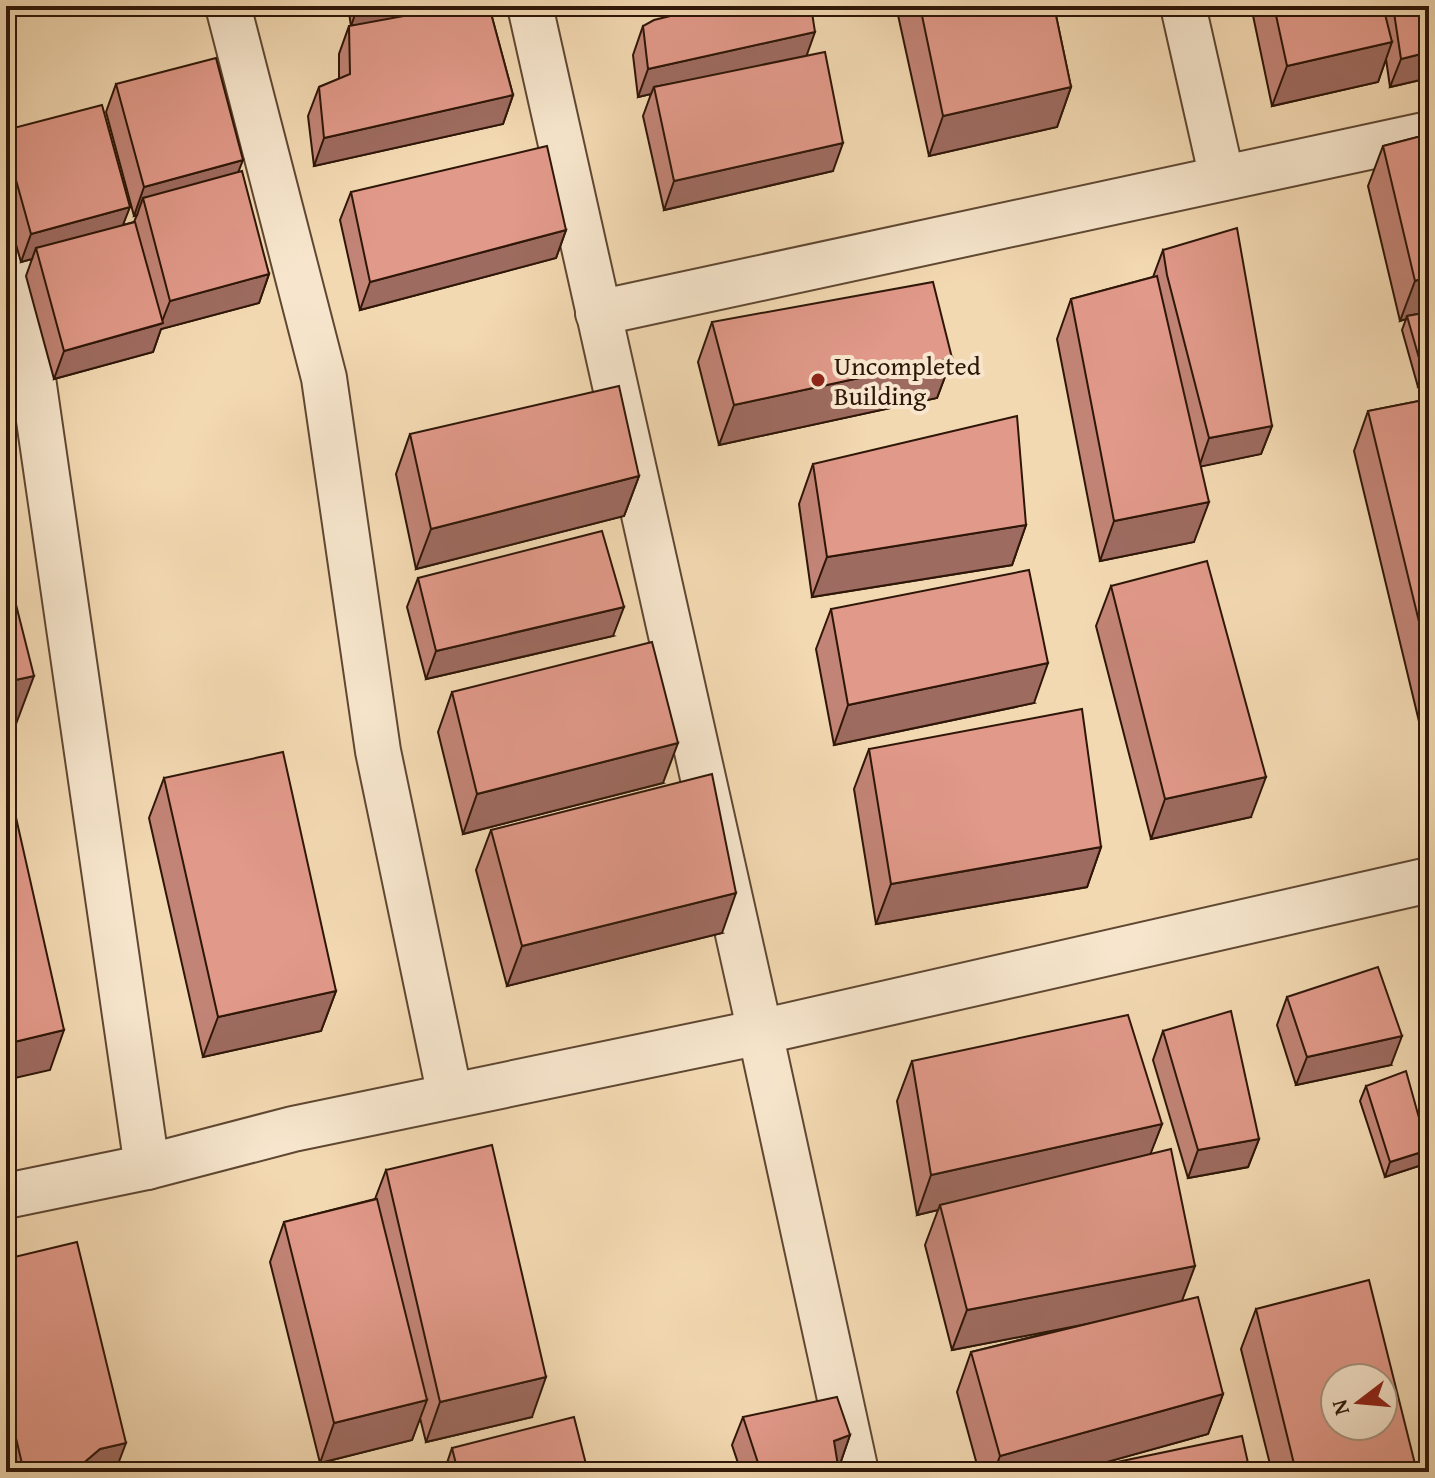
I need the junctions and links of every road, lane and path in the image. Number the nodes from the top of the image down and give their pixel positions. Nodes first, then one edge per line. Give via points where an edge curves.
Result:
1 (228, 6) edge
2 (530, 6) edge
3 (1183, 6) edge
4 (1429, 134) edge
5 (1222, 178) junction
6 (6, 239) edge
7 (598, 313) junction
8 (1429, 880) edge
9 (760, 1032) junction
10 (450, 1096) junction
11 (147, 1167) junction
12 (6, 1196) edge
13 (856, 1472) edge

1 - 10 street via 324,378 378,751
2 - 7 street
3 - 5 street
4 - 5 street
5 - 7 street
6 - 11 street via 27,337
7 - 9 street
8 - 9 street
9 - 10 street
9 - 13 street
10 - 11 street
11 - 12 street

